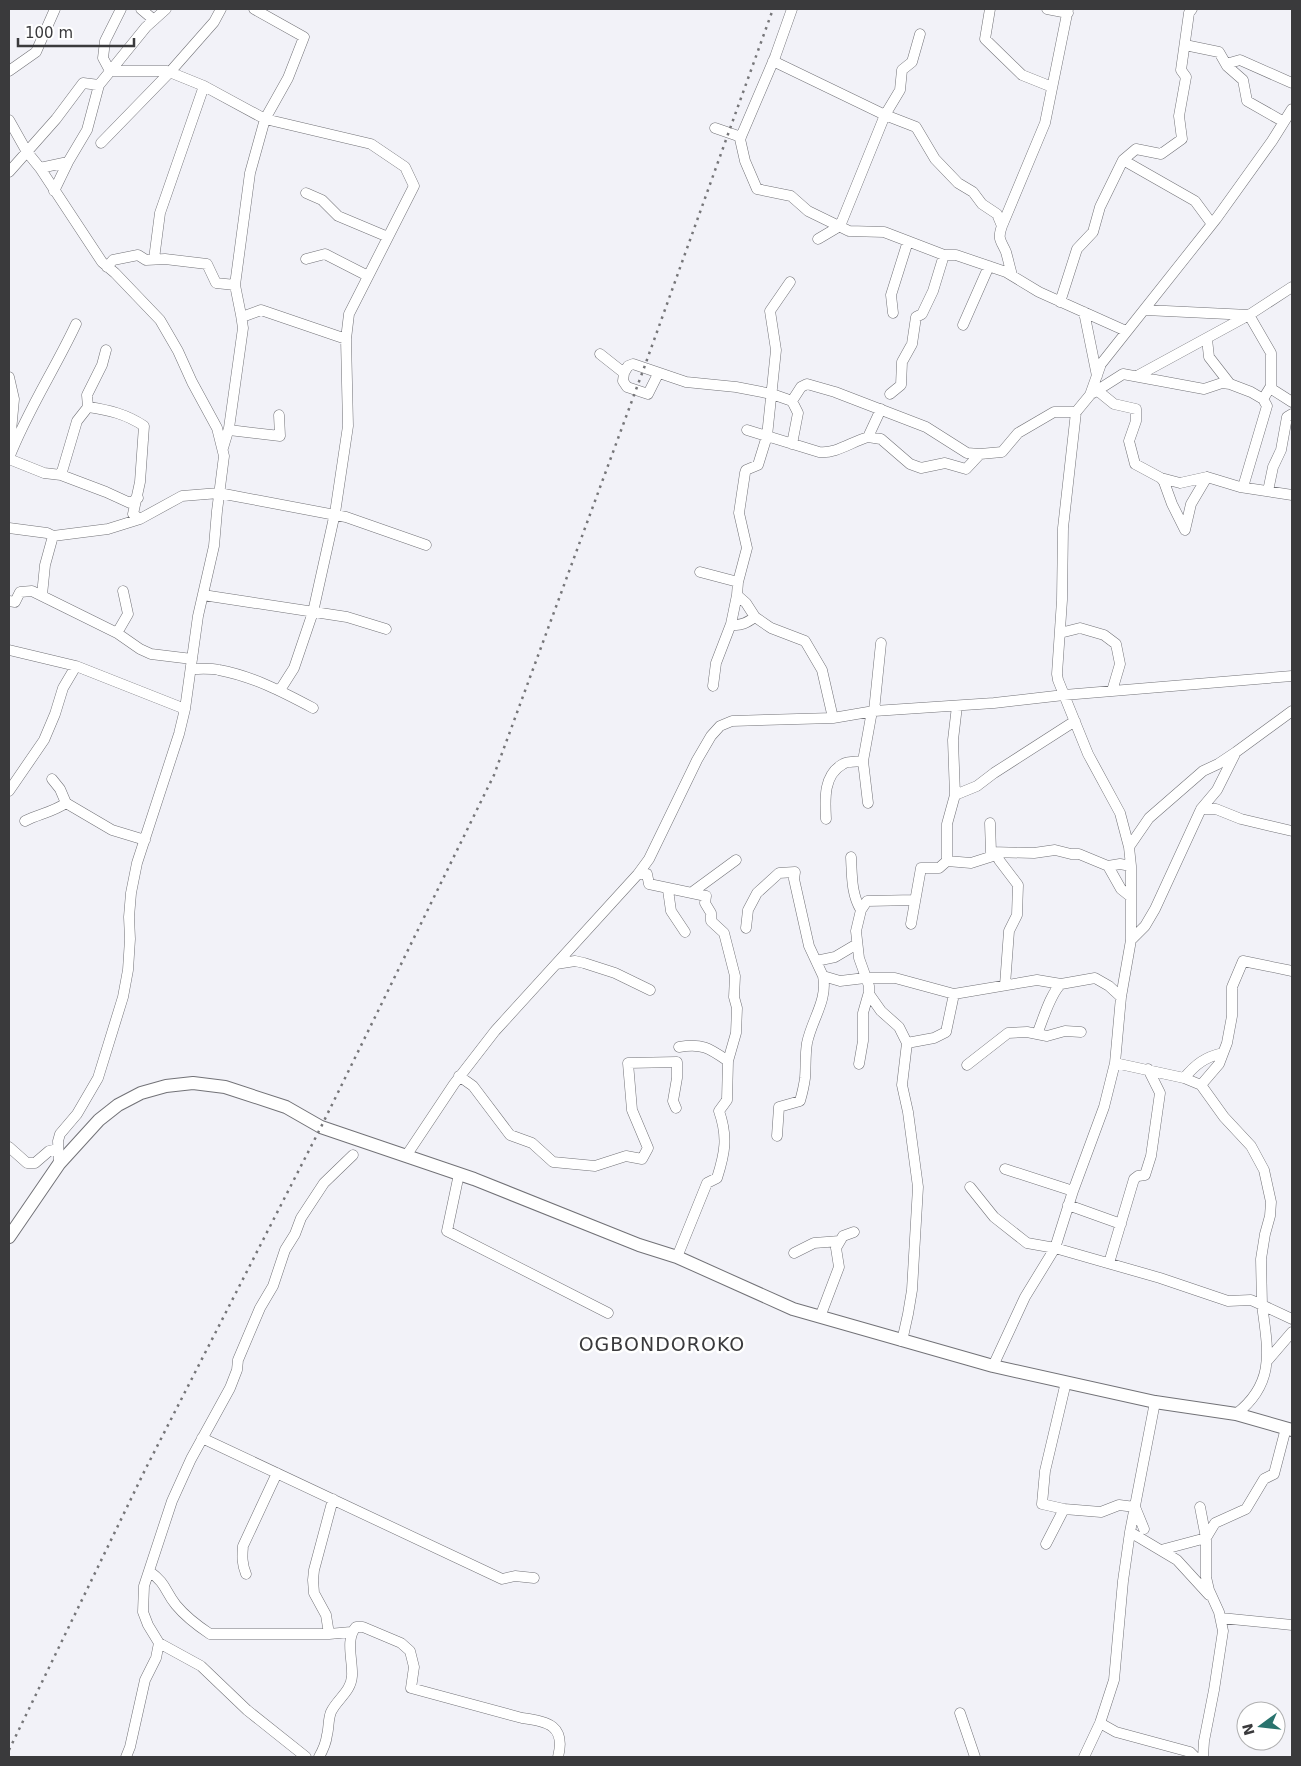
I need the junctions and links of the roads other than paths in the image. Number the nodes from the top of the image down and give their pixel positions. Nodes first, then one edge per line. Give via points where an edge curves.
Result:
1 (55, 9) edge
2 (121, 9) edge
3 (141, 9) edge
4 (166, 9) edge
5 (221, 9) edge
6 (254, 9) edge
7 (792, 9) edge
8 (990, 9) edge
9 (1047, 9) edge
10 (1192, 9) edge
11 (1068, 11) edge
12 (154, 20) junction
13 (920, 34) dead end
14 (1185, 45) junction
15 (773, 62) junction
16 (1226, 64) junction
17 (9, 71) edge
18 (110, 71) junction
19 (170, 72) junction
20 (1292, 83) edge
21 (99, 85) junction
22 (204, 86) junction
23 (1052, 87) junction
24 (1292, 111) edge
25 (885, 114) junction
26 (265, 119) junction
27 (9, 120) edge
28 (1284, 122) junction
29 (715, 128) dead end
30 (741, 137) junction
31 (101, 143) dead end
32 (27, 152) junction
33 (1123, 160) junction
34 (68, 162) junction
35 (40, 168) junction
36 (9, 172) edge
37 (54, 191) junction
38 (306, 193) dead end
39 (1212, 224) junction
40 (840, 226) junction
41 (1002, 226) junction
42 (388, 237) junction
43 (818, 238) dead end
44 (908, 241) junction
45 (944, 255) junction
46 (306, 259) dead end
47 (154, 260) junction
48 (989, 266) junction
49 (107, 267) junction
50 (1012, 275) junction
51 (368, 276) junction
52 (790, 282) dead end
53 (235, 285) junction
54 (1292, 288) edge
55 (1060, 302) junction
56 (1144, 310) junction
57 (1084, 312) junction
58 (893, 313) dead end
59 (1248, 315) junction
60 (242, 317) junction
61 (76, 324) dead end
62 (963, 325) dead end
63 (1126, 331) junction
64 (346, 339) junction
65 (1207, 339) junction
66 (106, 350) dead end
67 (600, 354) dead end
68 (624, 373) junction
69 (658, 374) junction
70 (1137, 376) junction
71 (9, 377) edge
72 (1097, 377) junction
73 (1230, 384) junction
74 (1270, 388) junction
75 (1094, 393) junction
76 (772, 394) junction
77 (890, 394) dead end
78 (1263, 399) junction
79 (792, 401) junction
80 (1292, 402) edge
81 (88, 407) junction
82 (881, 410) junction
83 (1076, 412) junction
84 (1292, 414) edge
85 (279, 415) dead end
86 (228, 430) junction
87 (747, 430) dead end
88 (767, 436) junction
89 (868, 437) junction
90 (792, 444) junction
91 (223, 449) junction
92 (980, 454) junction
93 (10, 455) edge
94 (61, 475) junction
95 (1207, 477) junction
96 (1161, 478) junction
97 (1242, 487) junction
98 (1268, 491) junction
99 (219, 493) junction
100 (1292, 495) edge
101 (138, 498) junction
102 (334, 514) junction
103 (140, 519) junction
104 (9, 528) edge
105 (53, 536) junction
106 (426, 545) dead end
107 (700, 572) dead end
108 (738, 582) junction
109 (123, 590) dead end
110 (42, 595) junction
111 (203, 595) junction
112 (737, 595) junction
113 (9, 601) edge
114 (313, 612) junction
115 (755, 617) junction
116 (731, 624) junction
117 (386, 629) dead end
118 (117, 633) junction
119 (1060, 634) junction
120 (881, 642) dead end
121 (9, 650) edge
122 (192, 664) junction
123 (76, 666) junction
124 (1292, 676) edge
125 (713, 686) dead end
126 (280, 690) junction
127 (1112, 691) junction
128 (1064, 695) junction
129 (957, 706) junction
130 (313, 708) dead end
131 (185, 709) junction
132 (873, 711) junction
133 (1292, 711) edge
134 (833, 718) junction
135 (1075, 721) junction
136 (1236, 752) junction
137 (863, 761) junction
138 (52, 779) dead end
139 (9, 791) edge
140 (955, 795) junction
141 (66, 803) junction
142 (868, 803) dead end
143 (1201, 809) junction
144 (826, 819) dead end
145 (25, 821) dead end
146 (990, 823) dead end
147 (1292, 831) edge
148 (145, 840) junction
149 (1129, 847) junction
150 (994, 852) junction
151 (851, 856) dead end
152 (736, 860) dead end
153 (947, 861) junction
154 (1108, 866) junction
155 (1131, 866) junction
156 (638, 874) junction
157 (668, 890) junction
158 (691, 893) junction
159 (1130, 897) junction
160 (915, 900) junction
161 (861, 910) junction
162 (912, 924) dead end
163 (746, 928) dead end
164 (686, 932) dead end
165 (1131, 940) junction
166 (857, 944) junction
167 (816, 961) junction
168 (556, 964) junction
169 (1292, 971) edge
170 (823, 976) junction
171 (865, 978) junction
172 (1061, 984) junction
173 (1005, 985) junction
174 (650, 990) dead end
175 (869, 994) junction
176 (954, 994) junction
177 (1121, 997) junction
178 (1081, 1032) dead end
179 (1037, 1034) junction
180 (907, 1043) junction
181 (679, 1047) dead end
182 (1223, 1053) junction
183 (728, 1061) junction
184 (1115, 1063) junction
185 (858, 1064) dead end
186 (967, 1065) dead end
187 (1195, 1065) junction
188 (1148, 1069) junction
189 (459, 1076) junction
190 (1184, 1078) junction
191 (1201, 1085) junction
192 (676, 1108) dead end
193 (778, 1136) dead end
194 (9, 1147) edge
195 (58, 1149) junction
196 (352, 1155) dead end
197 (406, 1156) junction
198 (59, 1164) junction
199 (1005, 1169) dead end
200 (459, 1174) junction
201 (970, 1187) dead end
202 (1073, 1191) junction
203 (1068, 1205) junction
204 (1120, 1224) junction
205 (854, 1232) dead end
206 (9, 1236) edge
207 (840, 1241) junction
208 (1055, 1248) junction
209 (794, 1254) dead end
210 (677, 1257) junction
211 (1109, 1263) junction
212 (1262, 1305) junction
213 (608, 1313) dead end
214 (820, 1317) junction
215 (1292, 1320) edge
216 (1292, 1332) edge
217 (902, 1341) junction
218 (1268, 1360) junction
219 (993, 1366) junction
220 (1066, 1382) junction
221 (1155, 1402) junction
222 (1236, 1414) junction
223 (1289, 1429) edge
224 (202, 1438) junction
225 (278, 1473) junction
226 (333, 1500) junction
227 (1135, 1507) junction
228 (1200, 1507) dead end
229 (1064, 1509) junction
230 (1144, 1529) dead end
231 (1130, 1532) junction
232 (1206, 1538) junction
233 (1046, 1544) dead end
234 (1161, 1550) junction
235 (149, 1571) junction
236 (246, 1574) dead end
237 (534, 1578) dead end
238 (1214, 1602) junction
239 (1221, 1618) junction
240 (1292, 1625) edge
241 (351, 1632) junction
242 (329, 1634) junction
243 (159, 1643) junction
244 (960, 1713) dead end
245 (1100, 1723) junction
246 (126, 1757) edge
247 (306, 1757) edge
248 (319, 1757) edge
249 (558, 1757) edge
250 (975, 1757) edge
251 (1084, 1757) edge
252 (1195, 1757) edge
253 (1203, 1757) edge

1 - 17 street via 36,52
2 - 18 street via 105,41 103,58
3 - 12 street
4 - 12 street
5 - 19 street via 214,22
6 - 26 street via 304,37 288,78
7 - 15 street
8 - 23 street via 985,39 1022,75
9 - 11 street
10 - 14 street
11 - 23 street
12 - 18 street
13 - 25 street via 912,62 902,70 900,90
14 - 16 street via 1219,52
14 - 33 street via 1181,70 1186,77 1179,116 1182,139 1161,154 1136,149
15 - 25 street
15 - 30 street
16 - 20 street via 1240,60
16 - 28 street via 1243,80 1247,101
18 - 19 street
18 - 21 street
19 - 22 street
19 - 31 street
21 - 32 street via 83,83
21 - 34 street via 88,130
22 - 26 street
22 - 47 street via 160,213
23 - 41 street via 1046,123
24 - 28 street
25 - 40 street
25 - 41 street via 916,127 935,159 958,183 997,214
26 - 42 street via 371,144 405,167 414,186
26 - 53 street via 250,172
27 - 32 street
28 - 39 street
29 - 30 street
30 - 40 street via 745,161 756,189 791,196 808,211
32 - 35 street
32 - 36 street
33 - 39 street via 1195,201
33 - 55 street via 1100,208 1093,232 1076,249
34 - 35 street
34 - 37 street
35 - 37 street
37 - 49 street
38 - 42 street via 322,200 338,216
39 - 56 street
40 - 43 street
40 - 44 street via 849,231 884,232
41 - 50 street via 1000,243
42 - 51 street
44 - 45 street
44 - 58 street via 891,295
45 - 48 street via 956,255
45 - 77 street via 933,291 922,314 916,316 912,344 902,362 901,385
46 - 51 street via 325,254
47 - 49 street via 138,255 113,260
47 - 53 street via 207,264 216,282
48 - 50 street
48 - 62 street
49 - 91 street via 160,320 217,428
50 - 55 street
51 - 64 street via 349,314
52 - 76 street via 770,311 776,350
53 - 60 street
54 - 59 street
55 - 57 street
56 - 59 street
56 - 63 street
57 - 63 street
57 - 72 street
59 - 65 street
59 - 74 street via 1271,353
60 - 64 street via 261,310
60 - 86 street
61 - 93 street
63 - 72 street via 1101,364
64 - 102 street via 348,426
65 - 70 street
65 - 73 street via 1209,357
66 - 81 street via 88,395
67 - 68 street
68 - 69 street via 633,364
68 - 69 street via 623,381 627,387 648,394
69 - 76 street via 686,382
70 - 73 street via 1204,389
70 - 75 street via 1123,374
71 - 93 street via 14,399
72 - 75 street
73 - 78 street
74 - 78 street
74 - 80 street
75 - 83 street
75 - 96 street via 1114,404 1136,409 1136,421 1129,441 1134,464
76 - 79 street
76 - 88 street
78 - 97 street via 1267,406
79 - 82 street via 801,387 807,384
79 - 90 street via 798,413
81 - 94 street via 77,420
81 - 101 street via 114,411 144,426
82 - 89 street
82 - 92 street via 926,427 967,453
83 - 92 street via 1054,412 1018,433 1002,452
83 - 119 street via 1063,528
84 - 98 street via 1287,417 1282,450 1273,467
85 - 86 street via 280,436
86 - 91 street
87 - 88 street
88 - 90 street
88 - 108 street via 758,465 745,472 740,513 747,548
89 - 90 street via 829,454
89 - 92 street via 881,439 910,464 921,468 944,463 966,469
91 - 99 street
93 - 94 street via 44,473
94 - 101 street via 130,503
95 - 96 street via 1180,483
95 - 96 street via 1191,504 1184,530
95 - 97 street
97 - 98 street
98 - 100 street
99 - 102 street
99 - 103 street via 182,496
99 - 111 street via 214,546
101 - 103 street via 133,514
102 - 106 street
102 - 114 street
103 - 105 street via 108,529
104 - 105 street via 47,532
105 - 110 street via 45,565
107 - 108 street
108 - 112 street
109 - 118 street via 128,614
110 - 113 street via 32,591 20,592 15,602
110 - 118 street
111 - 114 street
111 - 122 street
112 - 115 street
112 - 116 street
114 - 117 street via 347,617
114 - 126 street via 294,668
115 - 116 street via 736,626
115 - 134 street via 771,628 805,641 822,670
116 - 125 street via 716,663
118 - 122 street via 150,654
119 - 127 street via 1080,628 1104,635 1116,644 1120,664
119 - 128 street via 1056,674
120 - 132 street
121 - 123 street
122 - 126 street via 218,669
122 - 131 street
123 - 131 street
123 - 139 street via 63,688 44,740
124 - 127 street
126 - 130 street
127 - 128 street
128 - 129 street
128 - 135 street
129 - 132 street
129 - 140 street via 953,740
131 - 148 street
132 - 134 street
132 - 137 street
133 - 136 street
134 - 156 street via 732,721 720,726 697,760 649,859
135 - 140 street via 977,786
135 - 149 street via 1088,754 1120,813
136 - 143 street via 1217,790
136 - 149 street via 1203,771 1171,798 1149,818
137 - 142 street
137 - 144 street via 844,763 832,775 825,794
138 - 141 street
140 - 153 street via 947,824
141 - 145 street via 54,811
141 - 148 street via 112,830
143 - 147 street via 1216,809 1241,819
143 - 165 street via 1155,910
146 - 150 street
148 - 195 street via 131,893 128,970 123,997 98,1078 77,1114 60,1134
149 - 155 street
150 - 153 street via 993,856 971,863
150 - 154 street via 1055,850 1079,854
150 - 173 street via 1018,885 1017,915 1009,931
151 - 161 street via 853,887
152 - 158 street
153 - 160 street via 939,868 921,868
154 - 155 street
154 - 159 street via 1121,889
155 - 159 street
156 - 157 street via 646,874 649,884
156 - 168 street
157 - 158 street
157 - 164 street via 671,911
158 - 183 street via 706,896 711,921 724,934 735,976 736,1033
159 - 165 street
160 - 161 street via 867,901
160 - 162 street
161 - 166 street via 856,931
163 - 167 street via 748,910 757,893 780,873 795,872 809,946
165 - 177 street
166 - 167 street via 835,957
166 - 171 street
167 - 170 street
168 - 174 street via 584,963
168 - 189 street via 495,1030
169 - 182 street via 1243,962 1232,988 1232,1016
170 - 171 street via 840,980
170 - 193 street via 825,987 807,1044 800,1101 778,1107
171 - 175 street
171 - 176 street via 895,978
172 - 173 street via 1038,980
172 - 177 street via 1095,978
172 - 179 street
173 - 176 street
175 - 180 street via 881,1011 900,1027
175 - 185 street via 863,1013 863,1041
176 - 180 street via 946,1032 934,1038
177 - 184 street
178 - 179 street
179 - 186 street via 1008,1033
180 - 217 street via 902,1086 918,1187 912,1290
181 - 183 street via 694,1044 712,1050
182 - 187 street
182 - 191 street via 1219,1064
183 - 210 street via 727,1100 719,1112 725,1138 722,1164 717,1178 707,1183
184 - 188 street
184 - 202 street via 1104,1107
187 - 190 street
187 - 191 street
188 - 190 street
188 - 204 street via 1160,1093 1151,1156 1145,1175 1134,1180
189 - 192 street via 472,1086 510,1135 532,1143 553,1162 594,1166 626,1156 642,1159 648,1148 632,1110 628,1063 676,1062 673,1101
189 - 197 street
190 - 191 street
191 - 212 street via 1251,1146 1269,1185 1270,1216 1261,1260
194 - 195 street via 27,1163 35,1163 49,1151
195 - 198 street
196 - 224 street via 324,1183 301,1218 285,1250 273,1286 244,1344 230,1388
197 - 198 main road via 320,1127 286,1107 225,1087 193,1083 141,1093 118,1105 99,1120
197 - 200 main road
198 - 206 main road
199 - 202 street
200 - 210 main road
200 - 213 street via 446,1232
201 - 208 street via 994,1217 1027,1243
202 - 203 street
203 - 204 street
203 - 208 street
204 - 211 street
205 - 207 street via 843,1236
207 - 209 street via 814,1243
207 - 214 street via 836,1248 839,1267
208 - 211 street
208 - 219 street via 1025,1297
210 - 214 main road via 793,1309
211 - 212 street via 1228,1301 1251,1300
212 - 215 street
212 - 218 street
214 - 217 main road
216 - 218 street
217 - 219 main road
218 - 222 street via 1259,1391
219 - 220 main road
220 - 221 main road
220 - 229 street via 1044,1470 1042,1504
221 - 222 main road
221 - 227 street
222 - 223 main road
223 - 232 street via 1274,1474 1264,1478 1246,1509 1215,1523
224 - 225 street
224 - 235 street via 172,1501
225 - 226 street
225 - 236 street via 243,1546
226 - 237 street via 502,1579 515,1576
226 - 242 street via 313,1580 314,1593 326,1615
227 - 229 street via 1119,1505 1101,1512
227 - 230 street
227 - 231 street
228 - 232 street
229 - 233 street
231 - 234 street
231 - 245 street via 1114,1680
232 - 234 street
232 - 238 street via 1206,1577
234 - 238 street via 1177,1560
235 - 242 street via 166,1587 176,1606 210,1634
235 - 243 street via 144,1586 143,1612
238 - 239 street
239 - 240 street
239 - 253 street via 1223,1637
241 - 242 street
241 - 248 street via 352,1678 347,1693 330,1715
241 - 249 street via 356,1627 363,1627 410,1651 414,1667 411,1688 522,1718 541,1720 555,1728 559,1738
243 - 246 street via 156,1658 145,1680
243 - 247 street via 201,1666 247,1710
244 - 250 street
245 - 251 street
245 - 252 street via 1116,1732 1190,1752

